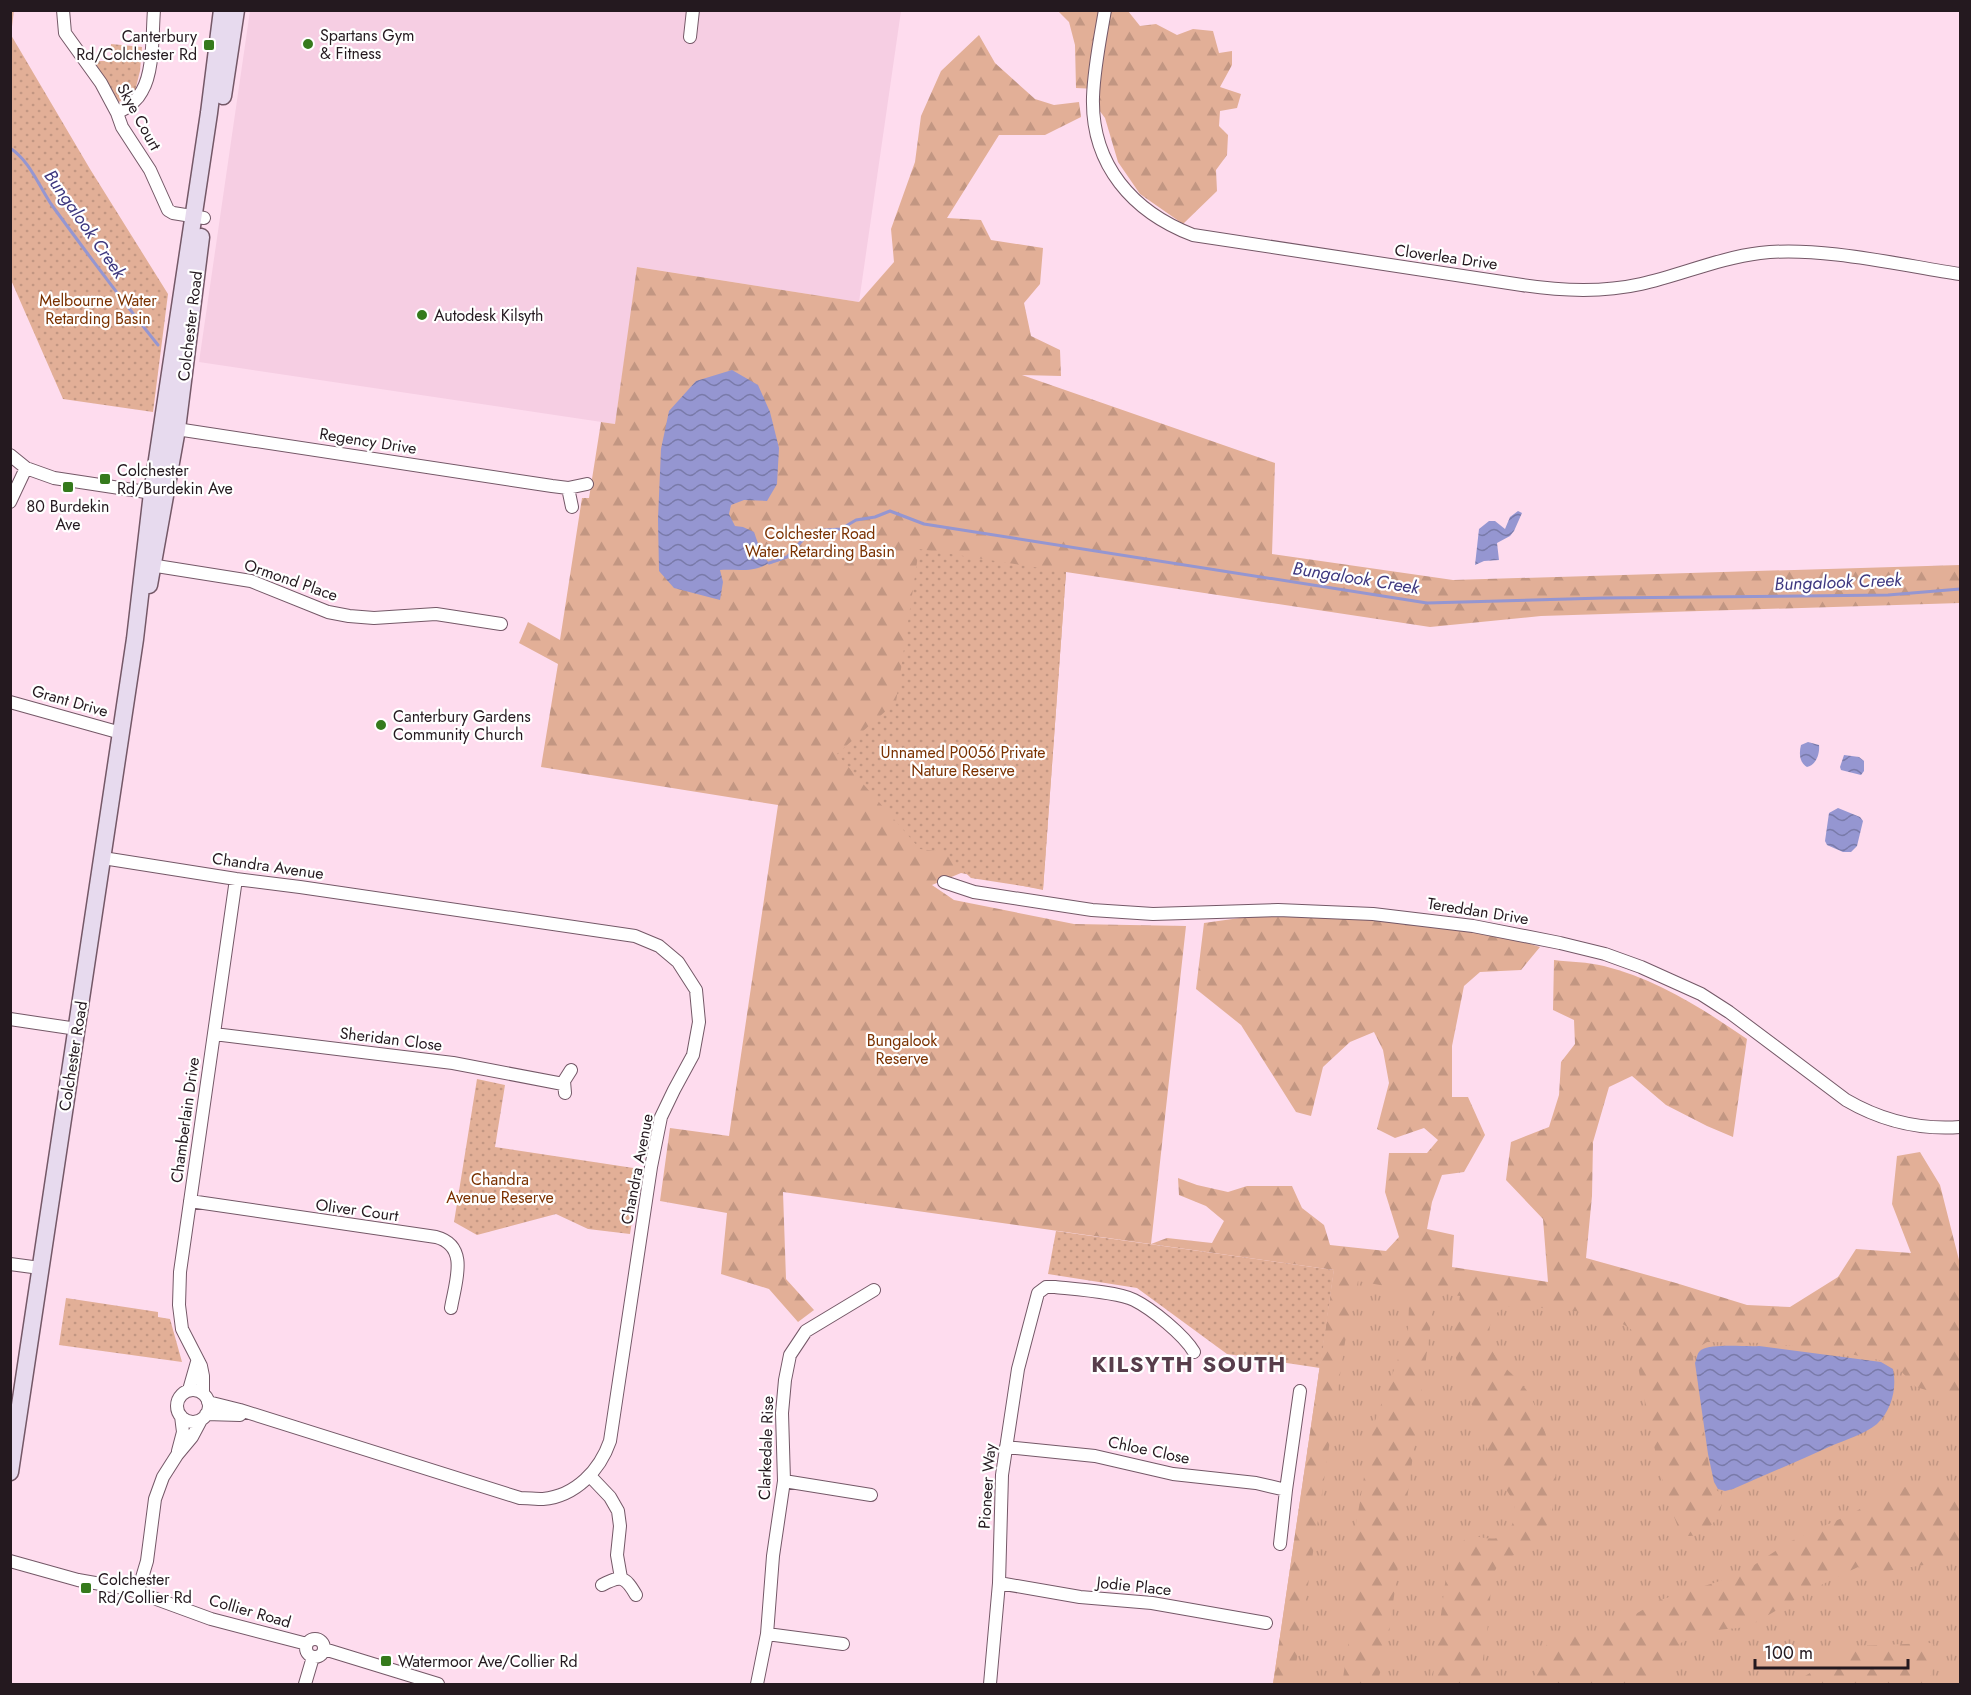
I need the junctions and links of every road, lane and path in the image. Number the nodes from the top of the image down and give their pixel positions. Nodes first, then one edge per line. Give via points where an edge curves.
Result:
1 (63, 10) edge
2 (154, 10) edge
3 (222, 10) edge
4 (236, 10) edge
5 (693, 10) edge
6 (1105, 10) edge
7 (690, 37) dead end
8 (117, 112) junction
9 (198, 217) junction
10 (1960, 274) edge
11 (170, 428) junction
12 (10, 455) edge
13 (26, 468) junction
14 (586, 484) dead end
15 (568, 488) junction
16 (159, 494) junction
17 (10, 502) edge
18 (572, 507) dead end
19 (148, 565) junction
20 (501, 624) dead end
21 (10, 702) edge
22 (121, 733) junction
23 (103, 858) junction
24 (236, 879) junction
25 (944, 882) dead end
26 (10, 1019) edge
27 (77, 1029) junction
28 (214, 1034) junction
29 (572, 1070) dead end
30 (1960, 1127) edge
31 (190, 1201) junction
32 (10, 1264) edge
33 (40, 1268) junction
34 (874, 1290) dead end
35 (451, 1308) dead end
36 (1194, 1352) dead end
37 (197, 1362) junction
38 (189, 1390) junction
39 (1300, 1391) dead end
40 (205, 1408) junction
41 (181, 1416) junction
42 (1006, 1447) junction
43 (177, 1455) junction
44 (10, 1472) edge
45 (590, 1476) junction
46 (784, 1481) junction
47 (1286, 1490) junction
48 (871, 1494) dead end
49 (1280, 1544) dead end
50 (10, 1561) edge
51 (621, 1578) junction
52 (999, 1583) junction
53 (602, 1585) dead end
54 (138, 1592) junction
55 (636, 1594) dead end
56 (1266, 1623) dead end
57 (767, 1634) junction
58 (307, 1644) junction
59 (843, 1644) dead end
60 (324, 1649) junction
61 (313, 1657) junction
62 (305, 1684) edge
63 (438, 1684) edge
64 (757, 1684) edge
65 (990, 1684) edge

1 - 8 street, Skye Court via 65,33
2 - 8 street via 146,84 138,98
3 - 9 main road, Colchester Road
4 - 9 main road, Colchester Road
5 - 7 street
6 - 10 street, Cloverlea Drive via 1093,99 1102,152 1130,196 1161,220 1193,235 1568,290 1638,285 1761,253 1814,253
8 - 9 street, Skye Court via 168,210
9 - 11 main road, Colchester Road
11 - 15 street, Regency Drive
11 - 16 main road, Colchester Road
12 - 13 street
13 - 16 street via 54,478
13 - 17 street
14 - 15 street, Regency Drive
15 - 18 street
16 - 19 main road, Colchester Road
19 - 20 street, Ormond Place via 251,581 328,612 349,616 436,614
19 - 22 main road, Colchester Road
21 - 22 street, Grant Drive
22 - 23 main road, Colchester Road
23 - 24 street, Chandra Avenue
23 - 27 main road, Colchester Road
24 - 28 street, Chamberlain Drive
24 - 45 street, Chandra Avenue via 635,936 659,946 688,976 699,1006 697,1038 693,1055 661,1117 613,1427 605,1455
25 - 30 street, Tereddan Drive via 974,892 1092,910 1153,914 1257,910 1373,914 1473,926 1560,943 1641,967 1701,994 1865,1111 1906,1125
26 - 27 street
27 - 33 main road, Colchester Road
28 - 29 street, Sheridan Close via 453,1063 564,1089
28 - 31 street, Chamberlain Drive
31 - 35 street, Oliver Court via 448,1241 458,1257
31 - 37 street, Chamberlain Drive via 179,1305 182,1329
32 - 33 street
33 - 44 main road, Colchester Road
34 - 46 street, Clarkedale Rise via 806,1331 790,1355 782,1413
36 - 42 street, Pioneer Way via 1176,1331 1134,1300 1046,1287 1038,1293 1018,1369
37 - 38 street
37 - 40 street, Chamberlain Drive via 203,1376
38 - 40 street via 194,1390
38 - 41 street via 178,1401
39 - 47 street
40 - 41 street via 190,1421
40 - 43 street via 192,1437
40 - 45 street, Chandra Avenue via 254,1416 520,1498 553,1497
41 - 43 street via 183,1432
42 - 47 street, Chloe Close via 1095,1456 1173,1474
42 - 52 street, Pioneer Way
43 - 54 street via 155,1499 147,1562
45 - 51 street via 618,1511
46 - 48 street
46 - 57 street, Clarkedale Rise
47 - 49 street
50 - 54 street, Collier Road
51 - 53 street
51 - 55 street
52 - 56 street, Jodie Place via 1080,1597 1152,1602
52 - 65 street, Pioneer Way
54 - 58 street, Collier Road via 211,1618
57 - 59 street
57 - 64 street, Clarkedale Rise
58 - 60 street via 318,1639
58 - 61 street via 306,1650
60 - 61 street
60 - 63 street
61 - 62 street

